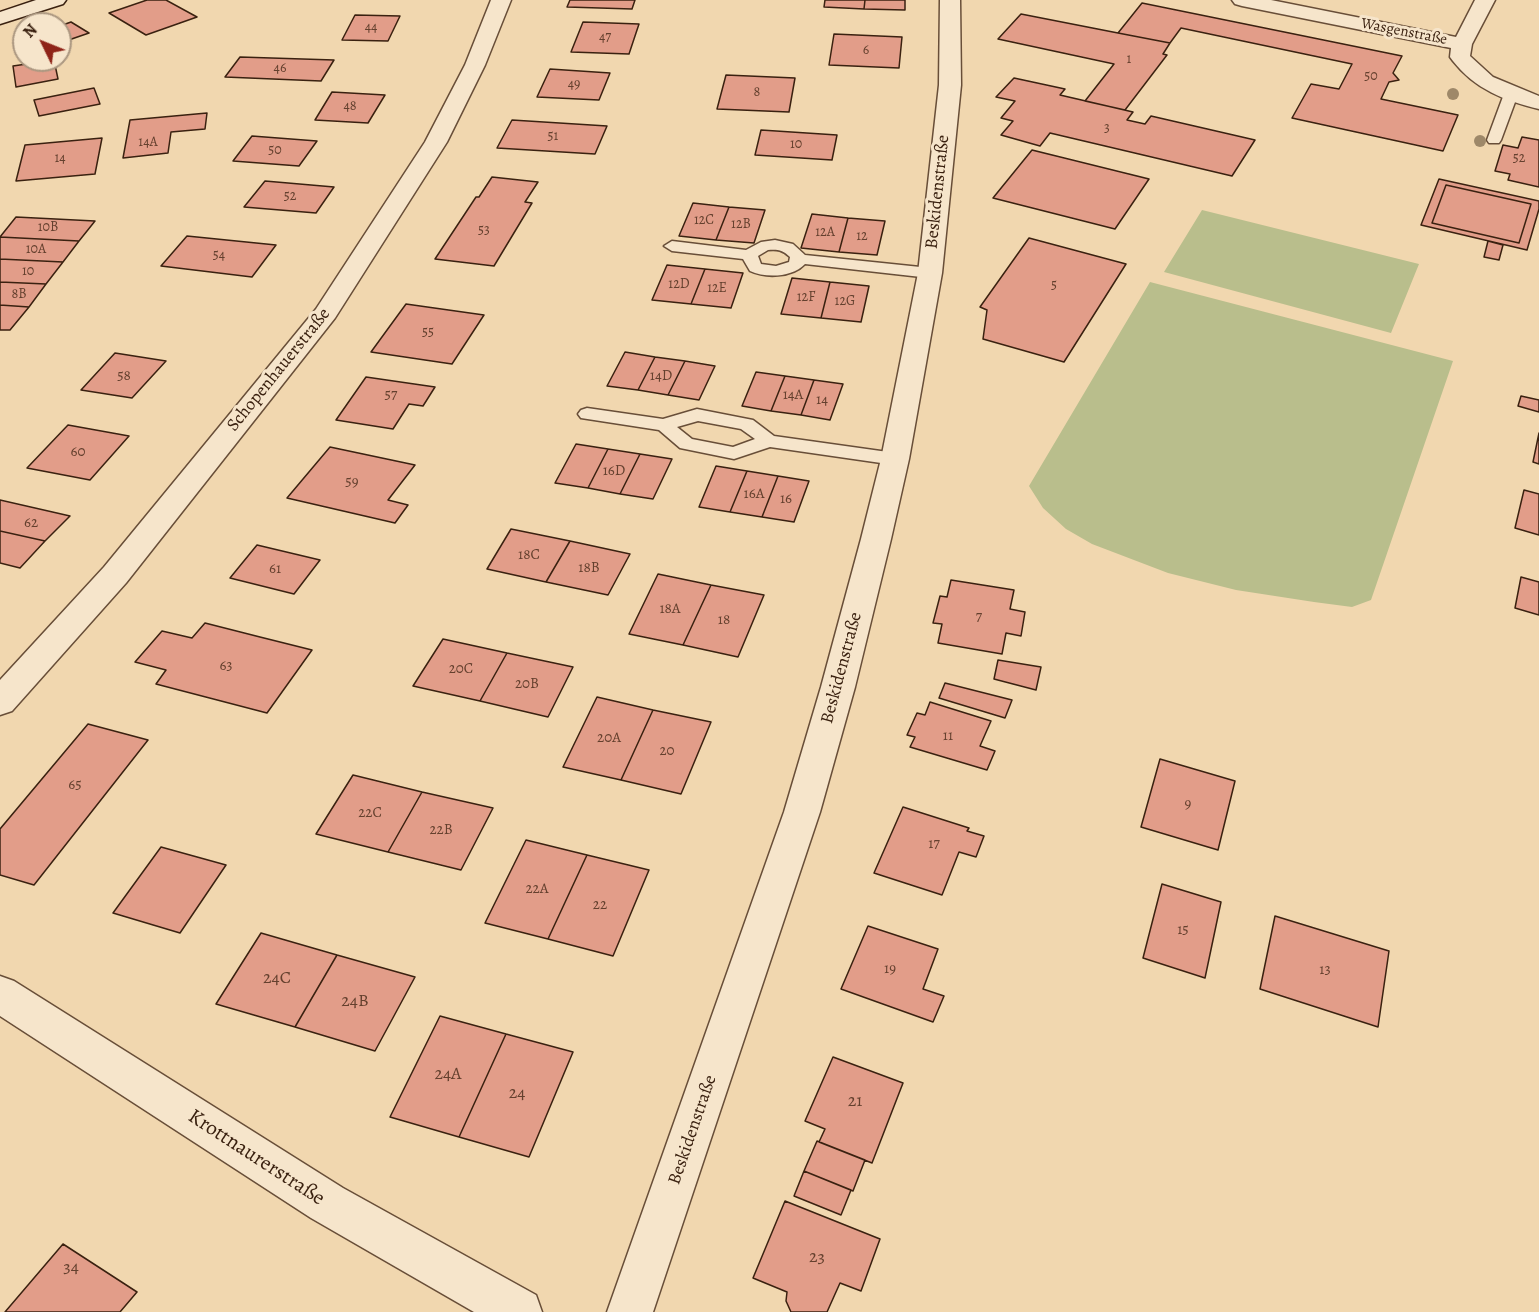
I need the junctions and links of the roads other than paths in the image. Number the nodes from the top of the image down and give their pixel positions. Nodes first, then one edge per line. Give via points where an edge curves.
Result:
1 (56, 0) edge
2 (501, 0) edge
3 (950, 0) edge
4 (1242, 0) edge
5 (1485, 0) edge
6 (0, 18) edge
7 (1462, 44) junction
8 (1511, 94) junction
9 (1539, 103) edge
10 (1494, 140) dead end
11 (672, 246) dead end
12 (750, 255) junction
13 (798, 259) junction
14 (930, 273) junction
15 (587, 414) dead end
16 (664, 424) junction
17 (769, 441) junction
18 (895, 459) junction
19 (0, 702) edge
20 (0, 994) edge
21 (519, 1312) edge
22 (630, 1312) edge

1 - 6 street
2 - 19 street, Schopenhauerstraße via 475,65 436,142 327,313 115,575
3 - 14 street, Beskidenstraße via 950,85
4 - 7 street, Wasgenstraße
5 - 7 street
7 - 8 street, Wasgenstraße via 1460,57 1469,70
8 - 9 street, Wasgenstraße
8 - 10 lane
11 - 12 lane
12 - 13 lane via 756,249 777,244 792,249
12 - 13 lane via 755,267 765,271 788,269
13 - 14 lane
14 - 18 street, Beskidenstraße
15 - 16 lane
16 - 17 lane via 697,415 747,424
16 - 17 lane via 686,444 734,453
17 - 18 lane
18 - 22 street, Beskidenstraße via 802,812
20 - 21 street, Krottnaurerstraße via 327,1203

